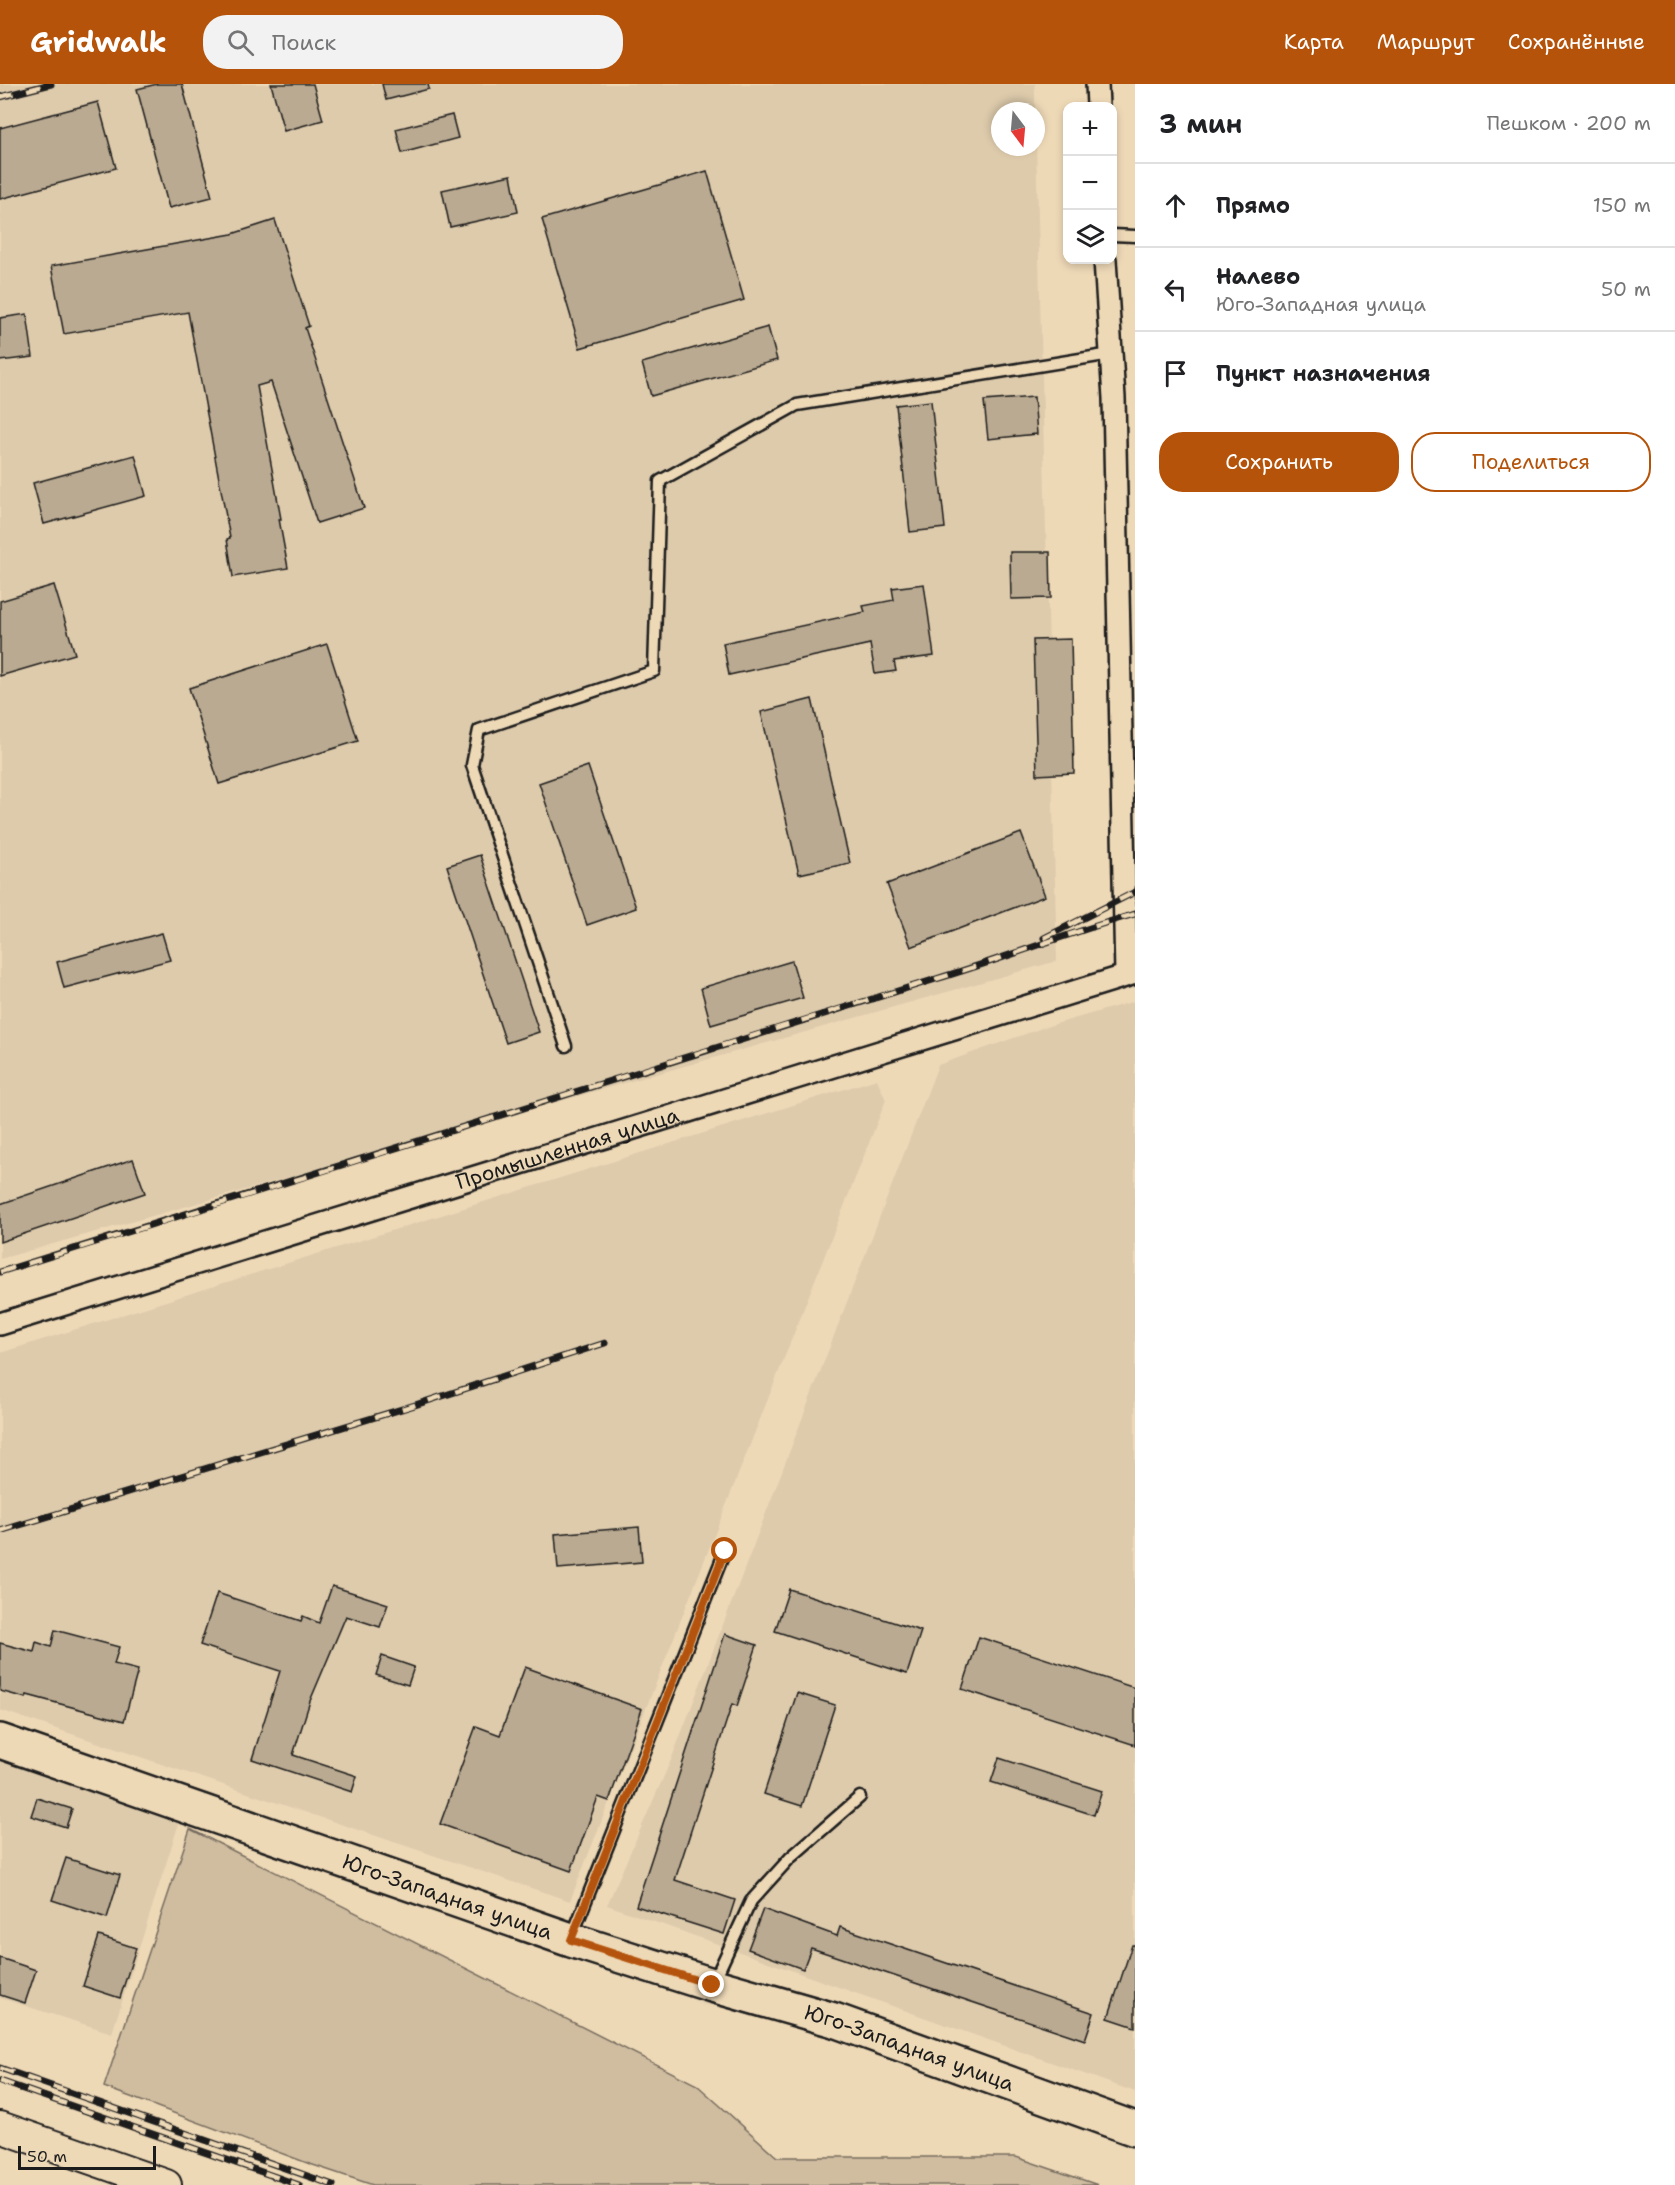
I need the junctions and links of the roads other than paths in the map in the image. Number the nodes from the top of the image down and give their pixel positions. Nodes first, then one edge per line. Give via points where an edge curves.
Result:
1 (1097, 84) edge
2 (1098, 102) edge
3 (1117, 236) edge
4 (1135, 236) edge
5 (1105, 264) edge
6 (1111, 354) junction
7 (1131, 974) edge
8 (566, 1046) dead end
9 (0, 1324) edge
10 (725, 1551) dead end
11 (0, 1741) edge
12 (860, 1797) dead end
13 (571, 1940) junction
14 (712, 1985) junction
15 (0, 2127) edge
16 (1135, 2129) edge
17 (166, 2185) edge

1 - 2 street
3 - 4 lane
5 - 6 street
6 - 7 street
6 - 8 lane via 796,405 660,481 654,671 479,730 472,765
7 - 9 street, Промышленная улица
10 - 13 lane
11 - 13 main road, Юго-Западная улица
12 - 14 lane via 790,1858 751,1901
13 - 14 main road, Юго-Западная улица
14 - 16 main road, Юго-Западная улица via 834,2019
15 - 17 street

